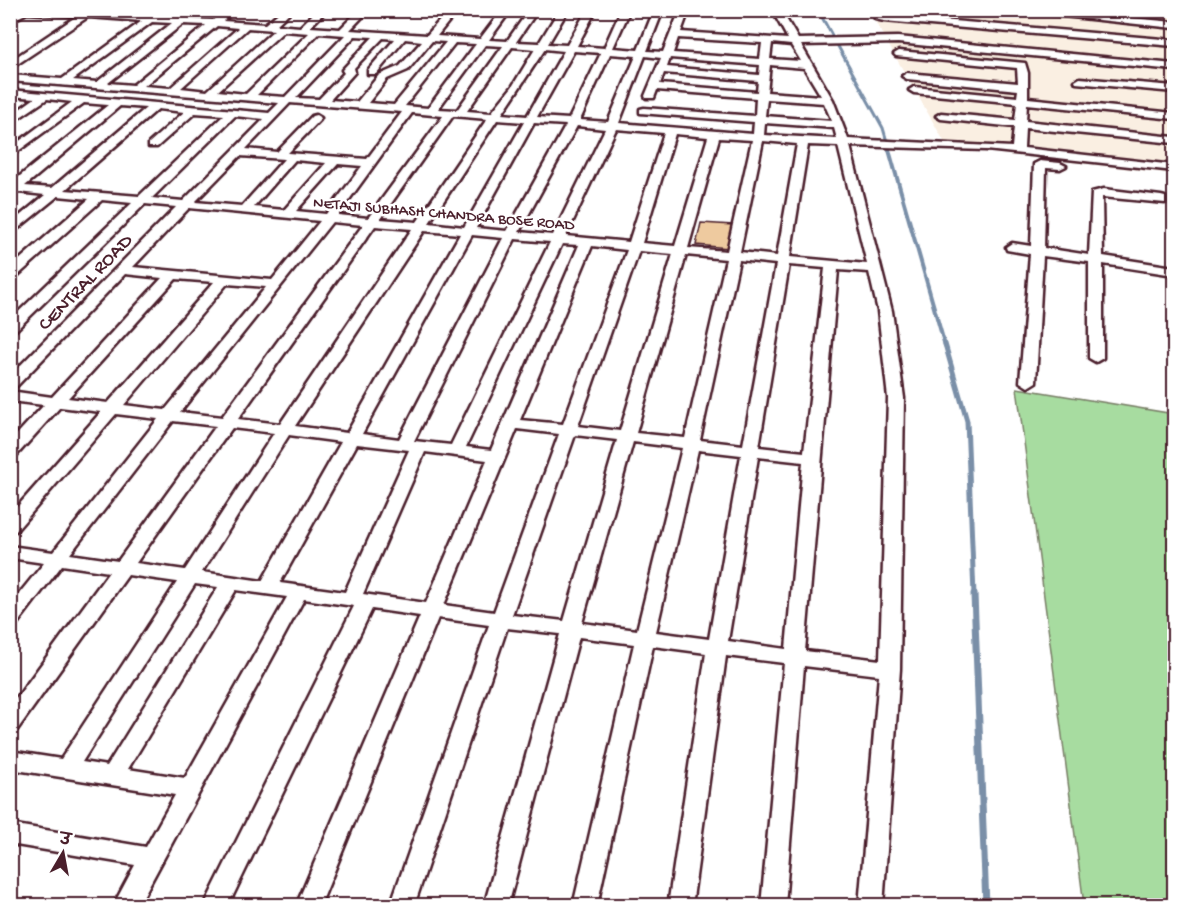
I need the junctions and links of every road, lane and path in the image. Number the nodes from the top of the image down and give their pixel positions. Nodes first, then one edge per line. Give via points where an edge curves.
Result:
1 (25, 10) edge
2 (128, 10) edge
3 (162, 10) edge
4 (195, 10) edge
5 (231, 10) edge
6 (288, 10) edge
7 (323, 10) edge
8 (366, 10) edge
9 (454, 10) edge
10 (507, 10) edge
11 (534, 10) edge
12 (564, 10) edge
13 (592, 10) edge
14 (626, 10) edge
15 (659, 10) edge
16 (685, 10) edge
17 (878, 10) edge
18 (949, 10) edge
19 (1010, 10) edge
20 (772, 11) edge
21 (89, 13) edge
22 (1174, 16) edge
23 (118, 17) junction
24 (10, 19) edge
25 (150, 20) junction
26 (181, 22) junction
27 (1115, 22) edge
28 (215, 24) junction
29 (946, 24) junction
30 (1174, 25) edge
31 (245, 26) junction
32 (266, 28) junction
33 (281, 29) junction
34 (302, 30) junction
35 (316, 32) junction
36 (347, 34) junction
37 (1174, 34) edge
38 (676, 35) junction
39 (380, 36) junction
40 (401, 38) junction
41 (429, 40) junction
42 (452, 41) junction
43 (767, 41) junction
44 (799, 42) junction
45 (482, 43) junction
46 (943, 44) junction
47 (1174, 44) edge
48 (508, 45) junction
49 (541, 47) junction
50 (570, 49) junction
51 (607, 52) junction
52 (641, 54) junction
53 (668, 56) junction
54 (944, 58) junction
55 (1114, 61) junction
56 (809, 65) junction
57 (10, 66) edge
58 (1174, 67) edge
59 (662, 70) junction
60 (764, 70) junction
61 (372, 72) dead end
62 (946, 75) junction
63 (1023, 75) junction
64 (907, 76) dead end
65 (10, 78) edge
66 (1080, 81) dead end
67 (64, 82) junction
68 (99, 85) junction
69 (654, 87) junction
70 (1023, 87) junction
71 (135, 88) junction
72 (1174, 89) edge
73 (914, 90) dead end
74 (172, 91) junction
75 (10, 93) edge
76 (945, 93) junction
77 (209, 94) junction
78 (761, 95) junction
79 (44, 97) junction
80 (249, 98) junction
81 (81, 100) junction
82 (286, 100) junction
83 (828, 100) junction
84 (1022, 100) junction
85 (117, 103) junction
86 (321, 103) junction
87 (154, 106) junction
88 (360, 106) junction
89 (193, 109) junction
90 (403, 110) junction
91 (644, 111) junction
92 (232, 112) junction
93 (430, 112) junction
94 (455, 114) junction
95 (271, 116) junction
96 (941, 116) dead end
97 (1174, 116) edge
98 (494, 117) junction
99 (316, 118) dead end
100 (759, 119) junction
101 (531, 120) junction
102 (10, 121) edge
103 (573, 123) junction
104 (1018, 124) junction
105 (839, 125) junction
106 (612, 126) junction
107 (637, 128) junction
108 (671, 130) junction
109 (714, 134) junction
110 (758, 137) junction
111 (1174, 140) edge
112 (803, 141) junction
113 (845, 142) junction
114 (153, 145) dead end
115 (1018, 150) junction
116 (236, 152) junction
117 (10, 154) edge
118 (286, 157) junction
119 (1040, 158) junction
120 (335, 160) junction
121 (370, 163) junction
122 (1174, 168) edge
123 (1174, 180) edge
124 (12, 190) edge
125 (56, 193) junction
126 (98, 196) junction
127 (1161, 200) dead end
128 (142, 201) junction
129 (186, 205) junction
130 (244, 211) junction
131 (287, 214) junction
132 (329, 218) junction
133 (372, 222) junction
134 (419, 226) junction
135 (10, 231) edge
136 (466, 231) junction
137 (511, 235) junction
138 (556, 239) junction
139 (586, 242) junction
140 (634, 246) junction
141 (1012, 247) dead end
142 (681, 251) junction
143 (1037, 251) junction
144 (732, 256) junction
145 (782, 260) junction
146 (1096, 260) junction
147 (832, 265) junction
148 (875, 269) junction
149 (123, 270) junction
150 (1174, 271) edge
151 (173, 274) junction
152 (10, 275) edge
153 (224, 279) junction
154 (276, 284) junction
155 (10, 328) edge
156 (1096, 358) dead end
157 (1028, 382) dead end
158 (10, 385) edge
159 (10, 396) edge
160 (57, 402) junction
161 (114, 409) junction
162 (169, 416) junction
163 (229, 423) junction
164 (509, 423) junction
165 (284, 430) junction
166 (568, 430) junction
167 (628, 437) junction
168 (350, 438) junction
169 (691, 445) junction
170 (412, 446) junction
171 (456, 451) junction
172 (749, 451) junction
173 (10, 452) edge
174 (496, 456) junction
175 (812, 458) junction
176 (10, 527) edge
177 (10, 552) edge
178 (59, 559) junction
179 (122, 567) junction
180 (189, 577) junction
181 (231, 582) junction
182 (268, 587) junction
183 (299, 591) junction
184 (358, 600) junction
185 (432, 610) junction
186 (10, 619) edge
187 (500, 620) junction
188 (571, 629) junction
189 (645, 637) junction
190 (717, 647) junction
191 (795, 658) junction
192 (890, 669) junction
193 (10, 724) edge
194 (10, 760) edge
195 (66, 769) junction
196 (112, 776) junction
197 (191, 789) junction
198 (10, 834) edge
199 (152, 858) junction
200 (125, 906) edge
201 (216, 906) edge
202 (308, 906) edge
203 (402, 906) edge
204 (496, 906) edge
205 (585, 906) edge
206 (680, 906) edge
207 (773, 906) edge
208 (871, 906) edge

1 - 21 street
1 - 24 street
2 - 23 street
3 - 25 street
4 - 26 street
5 - 28 street
6 - 32 street
7 - 34 street
8 - 36 street, CENTRAL ROAD
9 - 41 street
10 - 45 street
11 - 48 street
12 - 49 street
13 - 50 street
14 - 51 street
15 - 52 street
16 - 38 street
17 - 29 street via 878,17
18 - 29 street
19 - 27 street
20 - 44 street
21 - 23 street
21 - 57 street
22 - 27 street
23 - 25 street
25 - 26 street
25 - 67 street
26 - 28 street
26 - 68 street
27 - 29 street
27 - 30 street
27 - 37 street
27 - 47 street
27 - 55 street
28 - 31 street
28 - 71 street
29 - 46 street
31 - 32 street
31 - 74 street
32 - 33 street
33 - 34 street
33 - 77 street
34 - 35 street
35 - 36 street
35 - 80 street
36 - 39 street
36 - 82 street, CENTRAL ROAD
38 - 43 street
38 - 53 street
39 - 40 street
39 - 86 street
40 - 41 street
40 - 61 street
41 - 42 street
41 - 88 street via 404,68 383,77
42 - 45 street
42 - 90 street
43 - 44 street
43 - 60 street
44 - 46 street via 868,39
44 - 56 street
45 - 48 street
45 - 93 street
46 - 54 street
46 - 55 street
48 - 49 street
48 - 94 street
49 - 50 street
49 - 98 street
50 - 51 street
50 - 101 street
51 - 52 street
51 - 103 street
52 - 53 street
52 - 106 street
53 - 59 street
53 - 60 street
54 - 62 street
54 - 62 street via 900,59
54 - 63 street via 1018,64 1023,67
55 - 58 street
56 - 60 street
56 - 83 street
59 - 60 street
59 - 69 street
60 - 78 street
62 - 63 street
62 - 64 street
62 - 70 street
62 - 76 street
63 - 70 street
65 - 67 street
66 - 72 street
67 - 68 street
68 - 71 street
69 - 78 street
69 - 91 street
70 - 84 street
71 - 74 street
73 - 76 street
74 - 77 street
75 - 79 street
76 - 84 street
77 - 80 street
78 - 83 street
78 - 100 street
79 - 81 street
79 - 102 street
80 - 82 street
81 - 85 street
81 - 117 street
82 - 86 street
82 - 95 street, CENTRAL ROAD
83 - 105 street
84 - 97 street
84 - 104 street
85 - 87 street
85 - 124 street
86 - 88 street
87 - 89 street
87 - 125 street
88 - 90 street
89 - 92 street
89 - 114 street
90 - 93 street
90 - 121 street
91 - 100 street
91 - 107 street
92 - 95 street
92 - 128 street
93 - 94 street
94 - 98 street
94 - 133 street
95 - 116 street, CENTRAL ROAD
96 - 104 street
98 - 101 street
98 - 134 street
99 - 118 street
100 - 105 street
100 - 110 street
101 - 103 street
101 - 136 street
103 - 106 street
103 - 137 street
104 - 111 street
104 - 115 street
105 - 113 street
106 - 107 street
106 - 138 street
107 - 108 street
108 - 109 street
108 - 140 street
109 - 110 street
109 - 142 street
110 - 112 street
110 - 144 street
112 - 113 street
112 - 145 street
113 - 115 street
113 - 148 street
115 - 119 street
116 - 118 street
116 - 129 street, CENTRAL ROAD
118 - 120 street
118 - 130 street
119 - 122 street
119 - 123 street
119 - 143 street
120 - 121 street
120 - 131 street
121 - 132 street
124 - 125 street, NETAJI SUBHASH CHANDRA BOSE ROAD
125 - 126 street, NETAJI SUBHASH CHANDRA BOSE ROAD
125 - 135 street
126 - 128 street, NETAJI SUBHASH CHANDRA BOSE ROAD
126 - 152 street
127 - 146 street via 1096,195
128 - 129 street, NETAJI SUBHASH CHANDRA BOSE ROAD
128 - 155 street
129 - 130 street, NETAJI SUBHASH CHANDRA BOSE ROAD
129 - 149 street, CENTRAL ROAD
130 - 131 street, NETAJI SUBHASH CHANDRA BOSE ROAD
131 - 132 street, NETAJI SUBHASH CHANDRA BOSE ROAD
132 - 133 street, NETAJI SUBHASH CHANDRA BOSE ROAD
132 - 154 street
133 - 134 street, NETAJI SUBHASH CHANDRA BOSE ROAD
133 - 163 street
134 - 136 street, NETAJI SUBHASH CHANDRA BOSE ROAD
134 - 165 street
136 - 137 street, NETAJI SUBHASH CHANDRA BOSE ROAD
136 - 168 street
137 - 138 street, NETAJI SUBHASH CHANDRA BOSE ROAD
137 - 170 street
138 - 139 street, NETAJI SUBHASH CHANDRA BOSE ROAD
138 - 171 street
139 - 140 street, NETAJI SUBHASH CHANDRA BOSE ROAD
139 - 164 street
140 - 142 street, NETAJI SUBHASH CHANDRA BOSE ROAD
140 - 166 street
141 - 143 street
142 - 144 street, NETAJI SUBHASH CHANDRA BOSE ROAD
142 - 167 street
143 - 146 street
143 - 157 street
144 - 145 street, NETAJI SUBHASH CHANDRA BOSE ROAD
144 - 169 street
145 - 147 street, NETAJI SUBHASH CHANDRA BOSE ROAD
145 - 172 street
146 - 150 street
146 - 156 street
147 - 148 street, NETAJI SUBHASH CHANDRA BOSE ROAD
147 - 175 street
148 - 192 street via 885,311 896,398
149 - 151 street
149 - 158 street, CENTRAL ROAD
151 - 153 street
151 - 160 street
153 - 154 street
153 - 161 street
154 - 162 street
159 - 160 street
160 - 161 street
160 - 173 street
161 - 162 street
161 - 176 street
162 - 163 street
162 - 178 street
163 - 165 street
163 - 179 street
164 - 166 street
164 - 174 street
165 - 168 street
165 - 180 street
166 - 167 street
166 - 187 street
167 - 169 street
167 - 188 street
168 - 170 street
168 - 182 street
169 - 172 street
169 - 189 street
170 - 171 street
170 - 184 street
171 - 174 street
172 - 175 street
172 - 190 street
174 - 185 street
175 - 191 street
177 - 178 street
178 - 179 street
178 - 186 street
179 - 180 street
179 - 193 street
180 - 181 street
180 - 195 street
181 - 182 street
181 - 196 street
182 - 183 street
183 - 184 street
183 - 197 street
184 - 185 street
184 - 201 street
185 - 187 street
185 - 202 street
187 - 188 street
187 - 203 street
188 - 189 street
188 - 204 street
189 - 190 street
189 - 205 street
190 - 191 street
190 - 206 street
191 - 192 street
191 - 207 street
192 - 208 street
194 - 195 street
195 - 196 street
196 - 197 street
197 - 199 street
198 - 199 street
199 - 200 street

